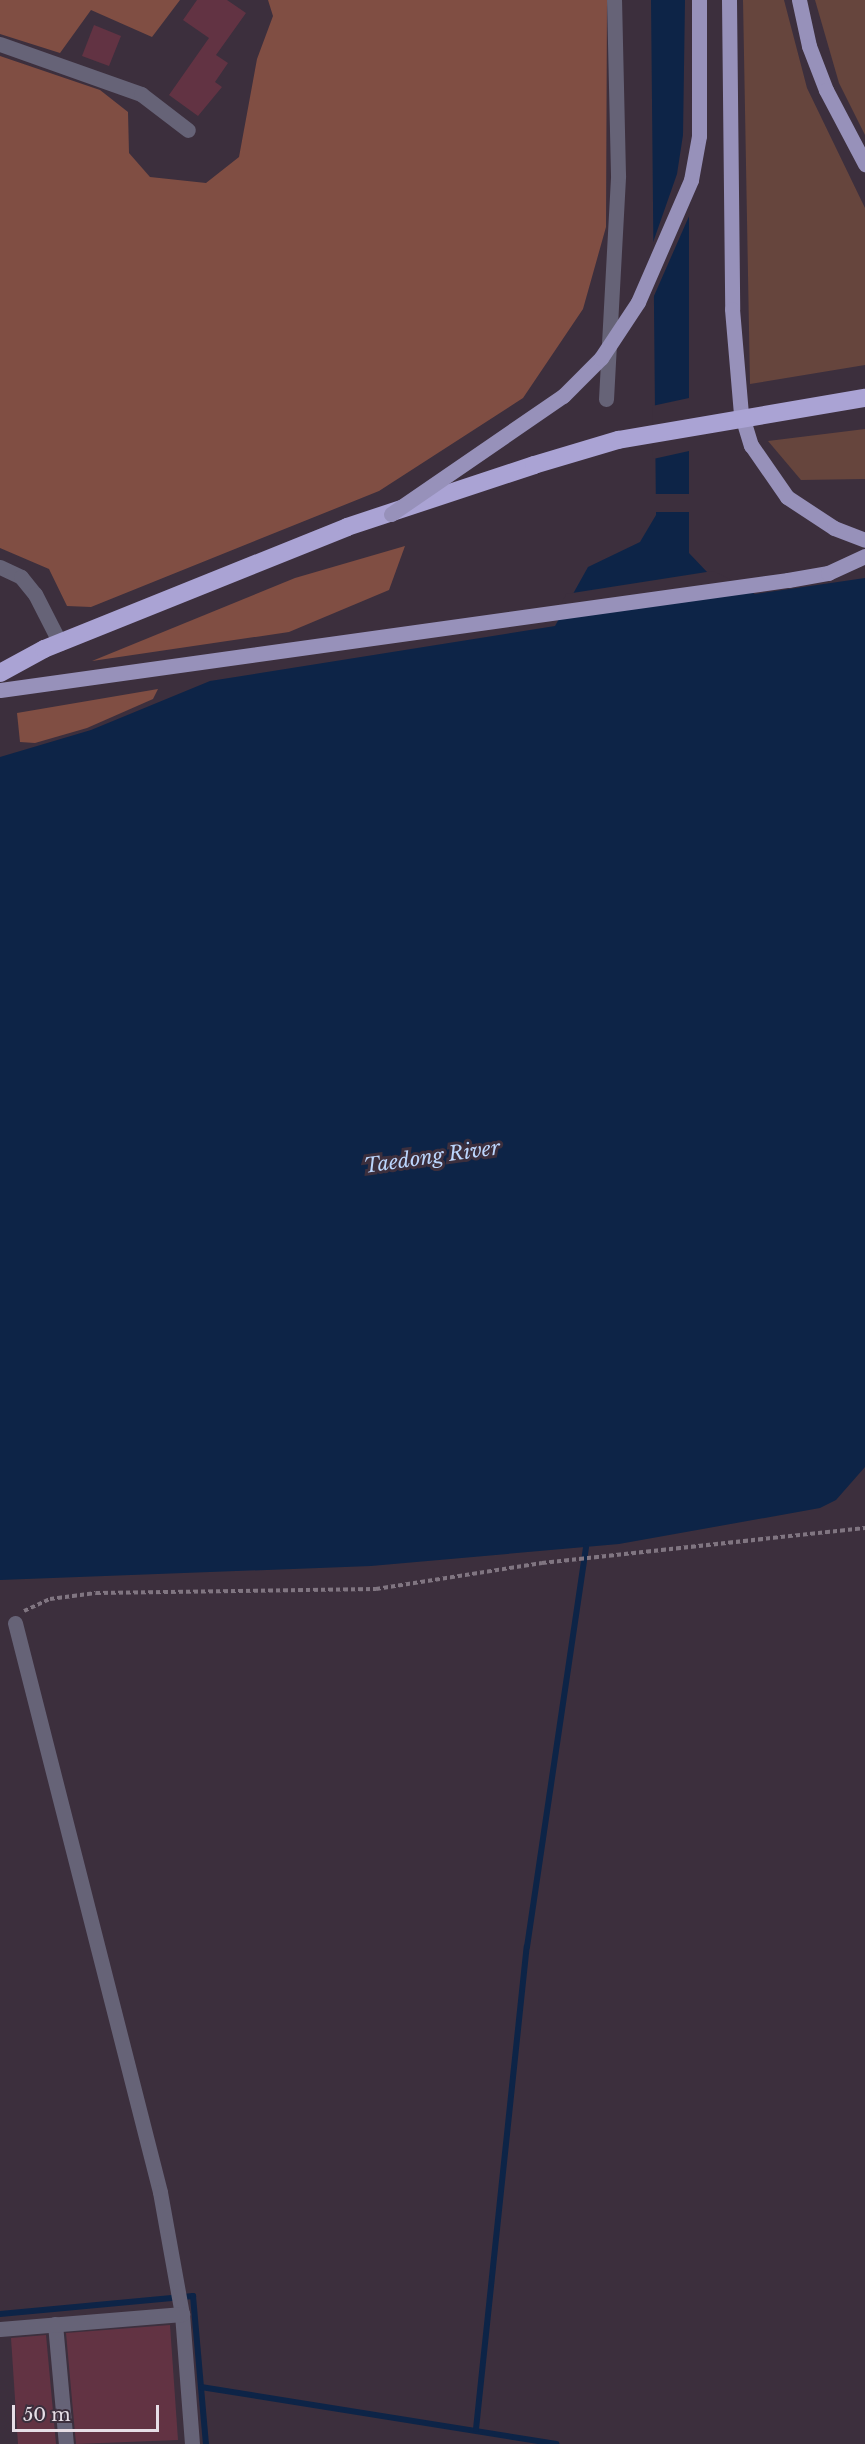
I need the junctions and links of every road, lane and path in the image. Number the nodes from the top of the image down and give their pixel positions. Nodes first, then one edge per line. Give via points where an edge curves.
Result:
1 (614, 0) edge
2 (699, 0) edge
3 (729, 0) edge
4 (799, 0) edge
5 (0, 44) edge
6 (188, 130) dead end
7 (861, 154) edge
8 (865, 164) edge
9 (865, 398) edge
10 (606, 399) dead end
11 (390, 514) junction
12 (865, 540) edge
13 (865, 556) edge
14 (0, 567) edge
15 (52, 646) junction
16 (0, 673) edge
17 (0, 690) edge
18 (865, 1528) edge
19 (15, 1619) joint
20 (183, 2314) junction
21 (56, 2324) junction
22 (0, 2329) edge
23 (66, 2444) edge
24 (192, 2444) edge

1 - 10 street via 618,175
2 - 11 main road, bridge via 699,136 691,180 638,302 601,358 563,396
3 - 12 main road via 732,309 741,413 751,445 787,497 834,528
4 - 7 main road via 808,46
5 - 6 street via 141,94
7 - 8 main road
9 - 11 highway, bridge via 618,440
11 - 15 highway via 347,527
13 - 17 main road via 828,573 788,580
14 - 15 street via 21,577 34,594
15 - 16 highway
18 - 19 path via 542,1563 376,1589 96,1593 50,1599
19 - 20 street via 104,1960 160,2192
20 - 21 street
20 - 24 street
21 - 22 street
21 - 23 street

